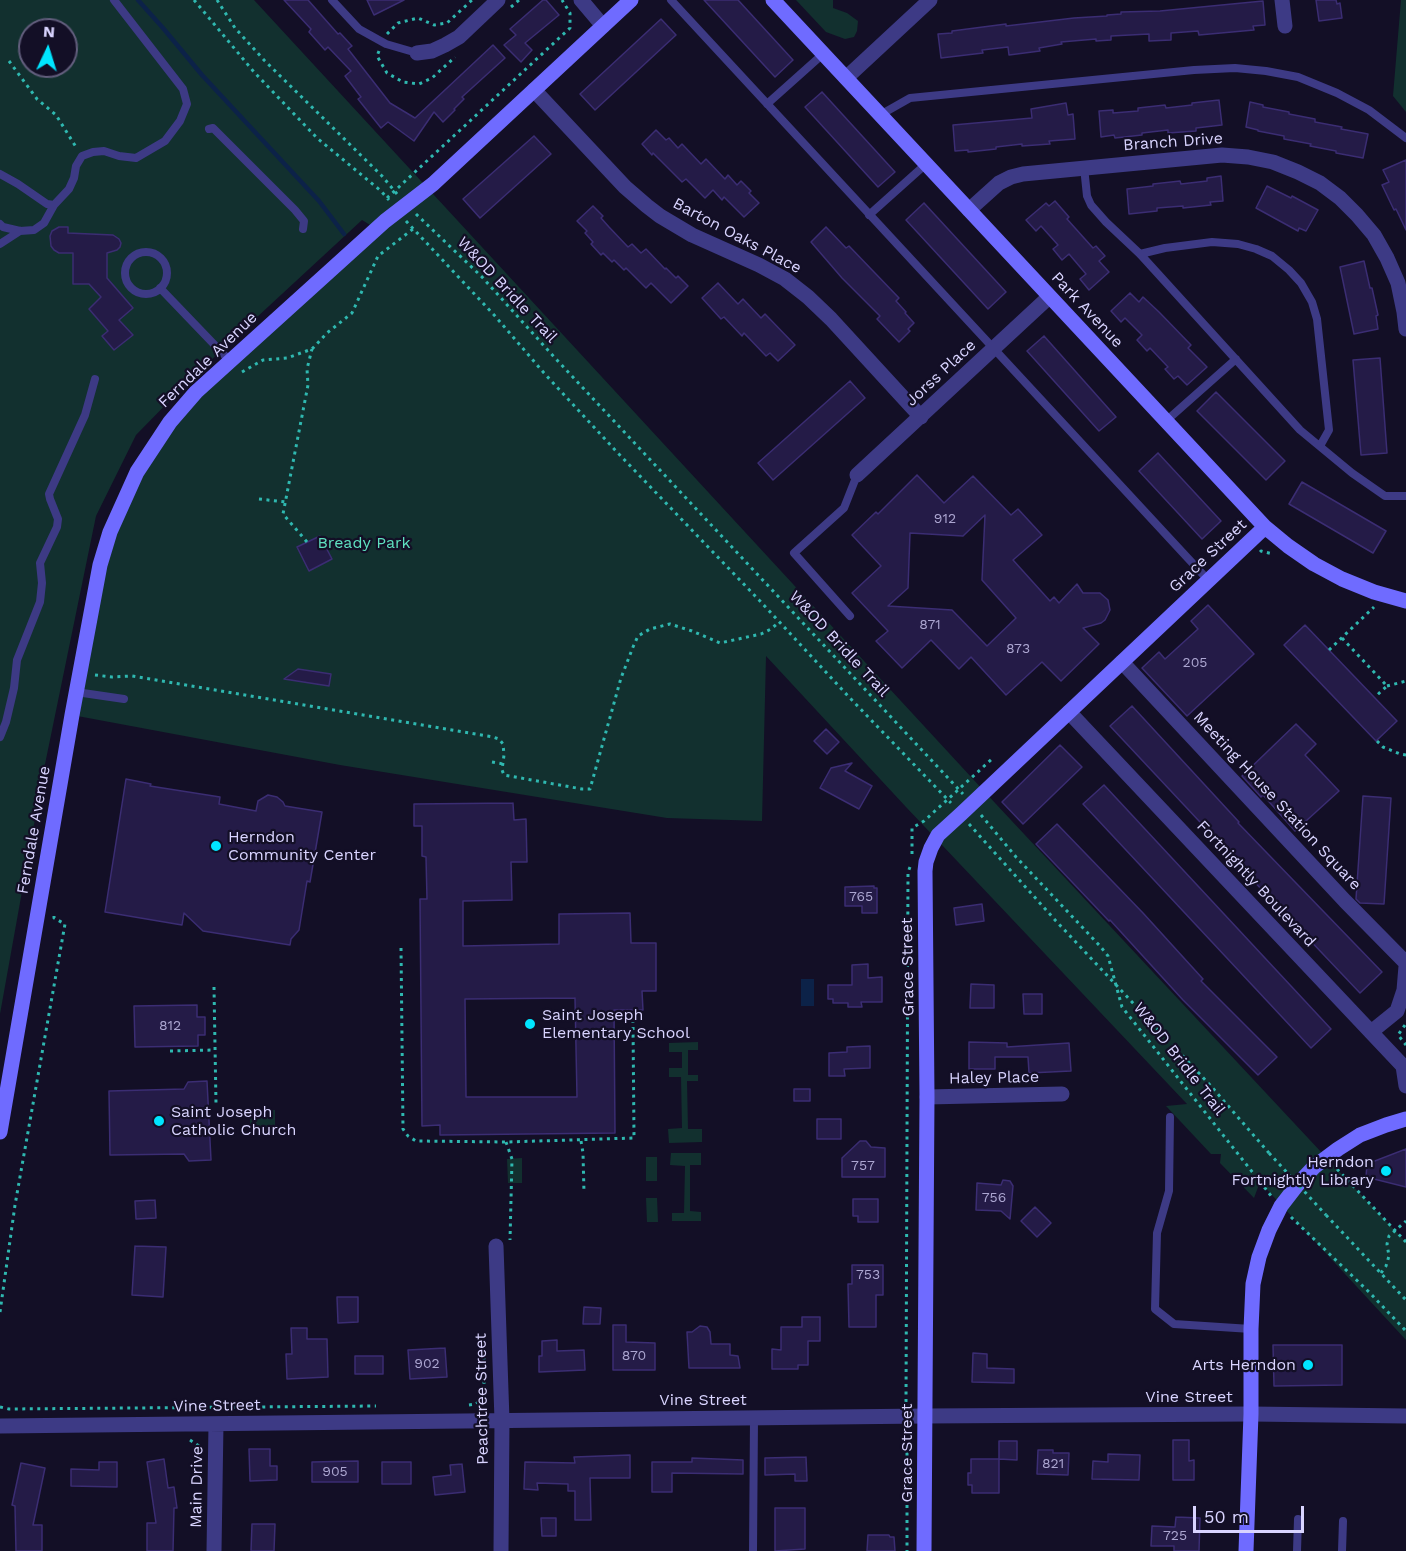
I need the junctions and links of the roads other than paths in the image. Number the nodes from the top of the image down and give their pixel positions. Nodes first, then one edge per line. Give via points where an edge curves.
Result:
1 (114, 0) edge
2 (332, 0) edge
3 (498, 0) edge
4 (581, 0) edge
5 (631, 0) edge
6 (671, 0) edge
7 (773, 0) edge
8 (930, 0) edge
9 (1282, 0) edge
10 (603, 26) junction
11 (1285, 26) dead end
12 (417, 53) joint
13 (823, 54) junction
14 (846, 78) junction
15 (534, 90) junction
16 (768, 104) junction
17 (880, 115) junction
18 (209, 129) dead end
19 (1406, 138) edge
20 (926, 164) junction
21 (1084, 167) junction
22 (0, 174) edge
23 (54, 206) junction
24 (969, 210) junction
25 (869, 215) junction
26 (0, 224) edge
27 (303, 229) dead end
28 (20, 231) junction
29 (0, 244) edge
30 (1140, 254) junction
31 (160, 288) junction
32 (1049, 297) junction
33 (1406, 329) edge
34 (993, 349) junction
35 (1236, 359) junction
36 (236, 367) junction
37 (95, 379) dead end
38 (921, 417) junction
39 (1166, 421) junction
40 (1320, 446) junction
41 (857, 476) joint
42 (1406, 496) edge
43 (1265, 527) junction
44 (1209, 581) junction
45 (1406, 601) edge
46 (850, 616) dead end
47 (1122, 662) junction
48 (84, 693) junction
49 (124, 699) dead end
50 (1069, 712) junction
51 (0, 737) edge
52 (1406, 964) edge
53 (1371, 1032) junction
54 (1406, 1086) edge
55 (1062, 1094) dead end
56 (927, 1097) junction
57 (1170, 1117) dead end
58 (1406, 1119) edge
59 (0, 1132) edge
60 (503, 1246) road end
61 (1251, 1329) junction
62 (1251, 1414) junction
63 (926, 1416) junction
64 (1406, 1416) edge
65 (754, 1418) junction
66 (501, 1420) junction
67 (216, 1424) junction
68 (0, 1426) edge
69 (1298, 1519) dead end
70 (1343, 1521) dead end
71 (214, 1551) edge
72 (501, 1551) edge
73 (753, 1551) edge
74 (924, 1551) edge
75 (1246, 1551) edge
76 (1297, 1551) edge
77 (1342, 1551) edge

1 - 23 lane via 183,89 187,105 165,141 136,158 104,151 82,156 69,189
2 - 12 lane via 359,30 386,44
3 - 12 street via 459,37 432,51
4 - 10 street
5 - 10 street, Ferndale Avenue
6 - 16 lane
7 - 13 street, Park Avenue
8 - 14 street
9 - 11 street
10 - 15 street, Ferndale Avenue
13 - 14 street, Park Avenue
13 - 16 lane
14 - 17 street, Park Avenue
15 - 36 street, Ferndale Avenue via 433,184 349,253
15 - 38 street, Barton Oaks Place via 626,188 660,216 785,279 808,297
16 - 25 lane
17 - 19 lane via 910,98 1235,68 1298,77 1369,110
17 - 20 street, Park Avenue
18 - 27 lane via 213,128 288,202 304,220
20 - 24 street, Park Avenue
20 - 25 lane
21 - 24 street, Branch Drive via 1011,177
21 - 30 lane via 1091,205
21 - 33 street, Branch Drive via 1222,155 1273,162 1320,183 1358,215 1374,235 1398,283
22 - 23 lane
23 - 28 lane via 40,227
24 - 32 street, Park Avenue
25 - 34 lane
26 - 28 lane
28 - 29 lane
30 - 35 lane
30 - 40 lane via 1212,242 1238,244 1272,255 1302,283 1317,319 1329,430
31 - 31 lane via 166,269 159,257 147,252 133,256 124,274 126,281 135,291 148,294
31 - 36 lane
32 - 34 street, Jorss Place
32 - 39 street, Park Avenue
34 - 38 street, Jorss Place
34 - 44 lane
35 - 39 lane
35 - 40 lane
36 - 48 street, Ferndale Avenue via 196,392 170,422 128,489 100,565
37 - 51 lane via 85,415 49,494 57,527 40,563 40,602 17,660 14,688
38 - 41 street, Jorss Place
39 - 43 street, Park Avenue
40 - 42 lane via 1385,496
41 - 46 lane via 844,508 794,553
43 - 44 street, Grace Street
43 - 45 street, Park Avenue via 1305,558 1342,579
44 - 47 street, Grace Street
47 - 50 street, Grace Street
47 - 52 street, Meeting House Station Square
48 - 49 lane
48 - 59 street, Ferndale Avenue
50 - 53 street, Fortnightly Boulevard
50 - 56 street, Grace Street via 938,836 931,848 926,862
52 - 53 street via 1397,1011
53 - 54 street, Fortnightly Boulevard via 1403,1066
55 - 56 street, Haley Place
56 - 63 street, Grace Street
57 - 61 lane via 1169,1191 1157,1233 1155,1309 1174,1324
58 - 61 street via 1360,1135 1338,1149 1314,1167 1281,1206 1259,1257
60 - 66 street, Peachtree Street
61 - 62 street
62 - 63 street, Vine Street
62 - 64 street, Vine Street
62 - 75 street
63 - 65 street, Vine Street via 907,1409
63 - 74 street, Grace Street
65 - 66 street, Vine Street
65 - 73 lane
66 - 67 street, Vine Street
66 - 72 street, Peachtree Street
67 - 68 street, Vine Street
67 - 71 street, Main Drive
69 - 76 lane
70 - 77 lane

